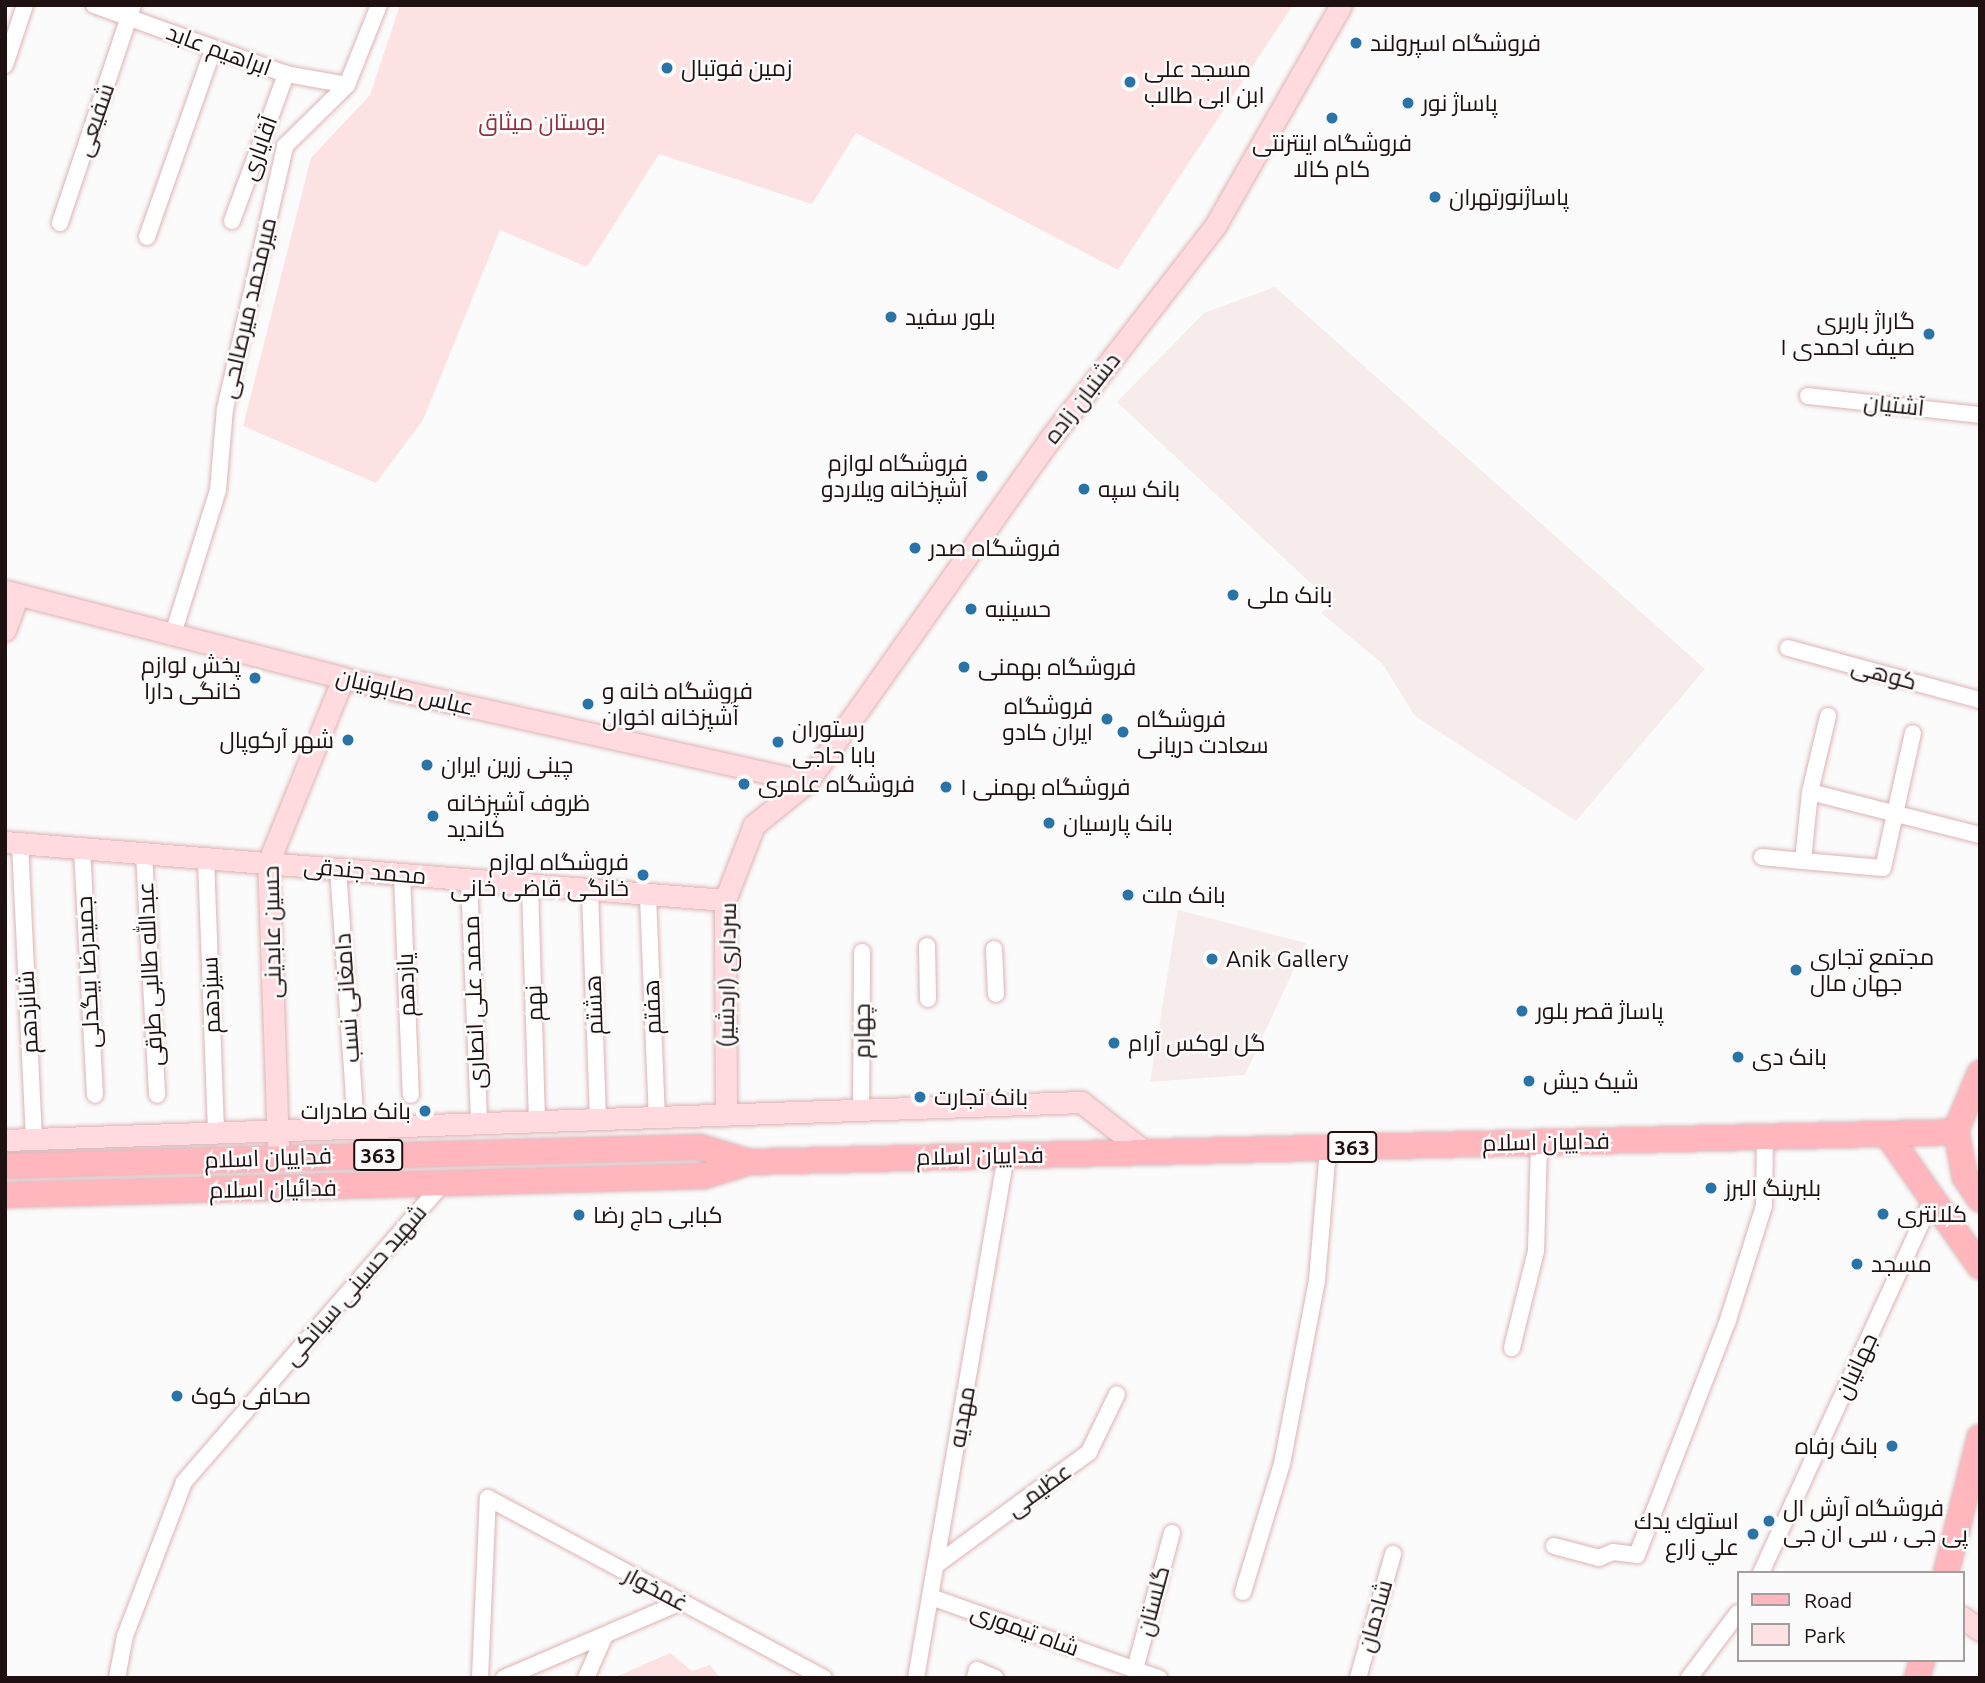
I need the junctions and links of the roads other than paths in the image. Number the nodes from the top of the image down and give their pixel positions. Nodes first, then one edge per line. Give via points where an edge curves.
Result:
1 (25, 5) edge
2 (94, 5) edge
3 (379, 5) edge
4 (1341, 5) edge
5 (132, 11) edge
6 (213, 51) junction
7 (5, 65) edge
8 (286, 74) junction
9 (347, 85) junction
10 (232, 221) dead end
11 (60, 223) dead end
12 (147, 237) dead end
13 (1808, 396) dead end
14 (1980, 415) edge
15 (12, 593) edge
16 (5, 630) edge
17 (172, 637) junction
18 (1788, 648) dead end
19 (343, 678) junction
20 (1980, 700) edge
21 (1828, 716) dead end
22 (1913, 733) dead end
23 (807, 782) junction
24 (1810, 792) junction
25 (1891, 813) junction
26 (1980, 835) edge
27 (12, 843) edge
28 (82, 848) junction
29 (144, 853) junction
30 (1762, 857) dead end
31 (206, 858) junction
32 (1803, 861) junction
33 (268, 863) junction
34 (338, 869) junction
35 (402, 875) junction
36 (469, 880) junction
37 (530, 886) junction
38 (590, 891) junction
39 (648, 896) junction
40 (725, 900) junction
41 (927, 946) dead end
42 (995, 949) dead end
43 (862, 951) dead end
44 (996, 994) dead end
45 (928, 999) dead end
46 (1980, 1073) edge
47 (95, 1095) dead end
48 (156, 1095) dead end
49 (411, 1095) dead end
50 (862, 1110) junction
51 (726, 1115) junction
52 (657, 1117) junction
53 (598, 1119) junction
54 (537, 1121) junction
55 (479, 1123) junction
56 (356, 1128) junction
57 (277, 1130) junction
58 (1956, 1132) junction
59 (216, 1133) junction
60 (1887, 1134) junction
61 (1766, 1137) junction
62 (34, 1139) junction
63 (5, 1140) edge
64 (1539, 1142) junction
65 (1328, 1147) junction
66 (1145, 1152) junction
67 (1006, 1156) junction
68 (278, 1157) junction
69 (749, 1162) junction
70 (5, 1166) edge
71 (441, 1185) junction
72 (5, 1195) edge
73 (1933, 1197) junction
74 (1980, 1199) edge
75 (1980, 1267) edge
76 (1512, 1348) dead end
77 (1117, 1394) dead end
78 (1980, 1437) edge
79 (1172, 1533) dead end
80 (1554, 1546) dead end
81 (1393, 1555) dead end
82 (936, 1565) junction
83 (1762, 1571) edge
84 (1946, 1571) edge
85 (1243, 1592) dead end
86 (931, 1597) junction
87 (681, 1602) junction
88 (1736, 1616) edge
89 (1964, 1618) edge
90 (1980, 1630) edge
91 (605, 1635) junction
92 (1135, 1669) junction
93 (117, 1678) edge
94 (481, 1678) edge
95 (504, 1678) edge
96 (586, 1678) edge
97 (824, 1678) edge
98 (916, 1678) edge
99 (975, 1678) edge
100 (995, 1678) edge
101 (1159, 1678) edge
102 (1357, 1678) edge
103 (1689, 1678) edge

1 - 7 street
2 - 5 street, ابراهیم عابد
3 - 9 street, میرمحمد میرصالحی
4 - 23 street, دشتبان زاده via 1215,226 1049,440
5 - 6 street, ابراهیم عابد
5 - 11 street, شفیعی
6 - 8 street, ابراهیم عابد
6 - 12 street
8 - 9 street, ابراهیم عابد
8 - 10 street, آقایاری
9 - 17 street, میرمحمد میرصالحی via 285,146 225,409 218,490
13 - 14 street, آشتیان
15 - 16 street
15 - 17 street, عباس صابونیان
17 - 19 street, عباس صابونیان
18 - 20 street, کوهی
19 - 23 street, عباس صابونیان
19 - 33 street, حسین عابدینی
21 - 24 street
22 - 25 street
23 - 40 street, سرداری (اردشیر) via 754,825
24 - 25 street
24 - 32 street
25 - 26 street
25 - 32 street via 1882,868
27 - 28 street, محمد جندقی
27 - 62 street, شانزدهم
28 - 29 street, محمد جندقی
28 - 47 street, جمیدرضا بیگدلی
29 - 31 street, محمد جندقی
29 - 48 street, عبدالله طالبی طرقی
30 - 32 street
31 - 33 street, محمد جندقی
31 - 59 street, سیزدهم
33 - 34 street, محمد جندقی
33 - 57 street, حسین عابدینی
34 - 35 street, محمد جندقی
34 - 56 street, دامغانی نسب
35 - 36 street, محمد جندقی
35 - 49 street, یازدهم
36 - 37 street, محمد جندقی
36 - 55 street, محمد علی انصاری
37 - 38 street, محمد جندقی
37 - 54 street, نهم
38 - 39 street, محمد جندقی
38 - 53 street, هشتم
39 - 40 street, محمد جندقی
39 - 52 street, هفتم
40 - 51 street, سرداری (اردشیر)
41 - 45 street
42 - 44 street
43 - 50 street, چهارم
46 - 58 main road via 1961,1106
50 - 51 street
50 - 66 street via 1081,1102
51 - 52 street
52 - 53 street
53 - 54 street
54 - 55 street
55 - 56 street
56 - 57 street
57 - 59 street
57 - 68 street, حسین عابدینی
58 - 60 main road, فداییان اسلام / 363
58 - 74 main road via 1965,1177
59 - 62 street
60 - 61 main road, فداییان اسلام / 363
60 - 73 main road
61 - 64 main road, فداییان اسلام / 363
61 - 80 street via 1764,1206 1728,1320 1637,1555 1613,1552 1599,1558
62 - 63 street
64 - 65 main road, فداییان اسلام / 363
64 - 76 street via 1536,1251
65 - 66 main road, فداییان اسلام / 363
65 - 85 street via 1317,1280 1284,1451
66 - 67 main road, فداییان اسلام / 363
67 - 69 main road, فداییان اسلام / 363
67 - 82 street, مهدیه
68 - 69 main road, فداییان اسلام / 363 via 700,1147
68 - 70 main road, فداییان اسلام / 363
69 - 71 main road, فدائیان اسلام via 704,1176
71 - 72 main road, فدائیان اسلام
71 - 93 street, شهید حسینی سیانکی via 184,1482 124,1636
73 - 75 main road
73 - 83 street, جهانیان
77 - 82 street, عظیمی via 1089,1452
78 - 84 main road
79 - 92 street, گلستان
81 - 102 street, شادمان
82 - 86 street, مهدیه
86 - 92 street, شاه تیموری
86 - 98 street, مهدیه
87 - 91 street
87 - 94 street, غمخوار via 488,1498
87 - 97 street, غمخوار
88 - 103 street
89 - 90 street
91 - 95 street
91 - 96 street
92 - 101 street, شاه تیموری
99 - 100 street via 977,1670

